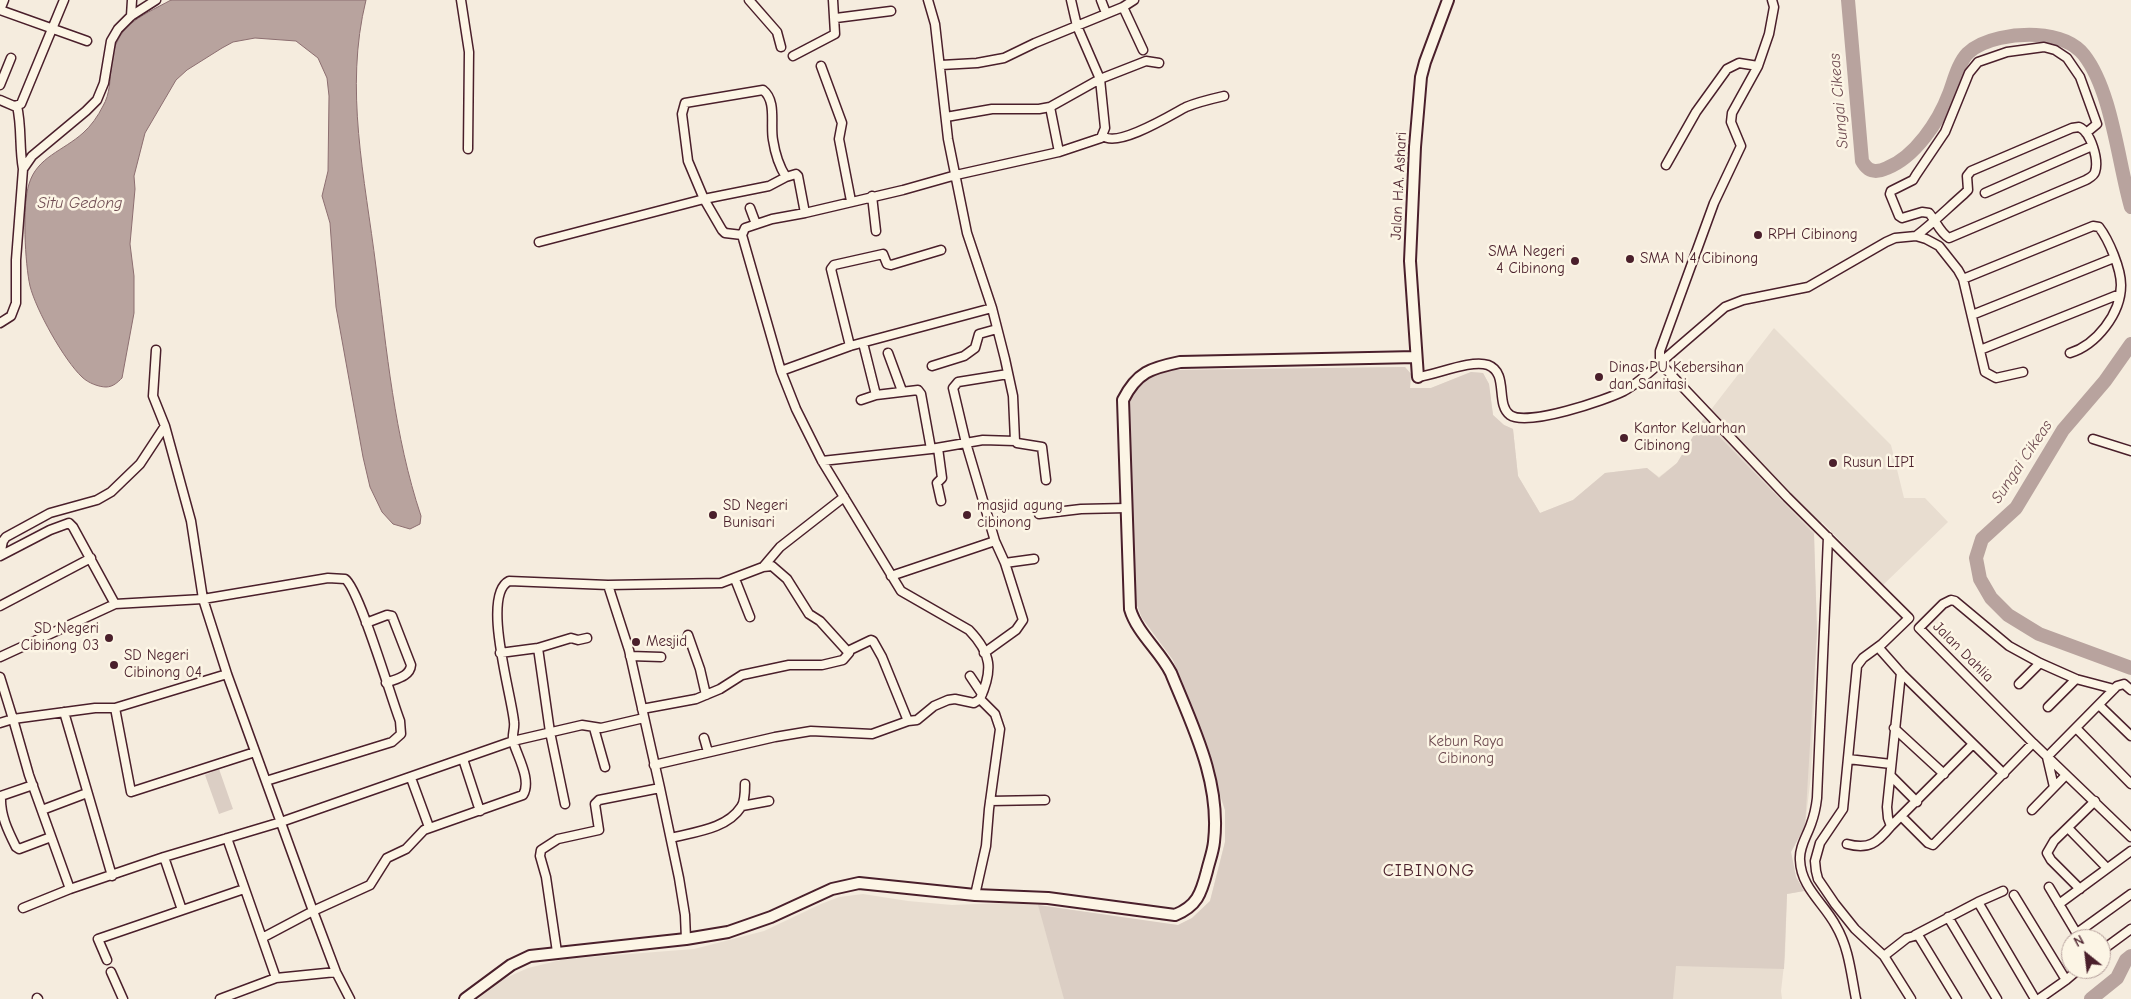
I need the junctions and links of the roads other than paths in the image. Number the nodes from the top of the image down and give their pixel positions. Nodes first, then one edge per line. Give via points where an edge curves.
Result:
1 (4, 0) edge
2 (64, 0) edge
3 (132, 0) edge
4 (156, 0) edge
5 (461, 0) edge
6 (749, 0) edge
7 (834, 0) edge
8 (928, 0) edge
9 (1071, 0) edge
10 (1101, 0) edge
11 (1134, 0) edge
12 (1448, 0) edge
13 (1772, 0) edge
14 (1123, 7) junction
15 (891, 11) dead end
16 (1106, 13) junction
17 (132, 16) junction
18 (836, 18) junction
19 (1077, 26) junction
20 (52, 29) junction
21 (87, 41) dead end
22 (780, 47) dead end
23 (1143, 50) dead end
24 (793, 56) dead end
25 (11, 58) dead end
26 (1159, 63) dead end
27 (941, 65) junction
28 (821, 66) dead end
29 (1758, 66) junction
30 (1100, 79) junction
31 (0, 85) edge
32 (1224, 96) dead end
33 (0, 100) edge
34 (17, 106) junction
35 (1050, 107) junction
36 (946, 117) junction
37 (2086, 133) junction
38 (1103, 136) junction
39 (2092, 146) junction
40 (468, 149) dead end
41 (1059, 152) junction
42 (1666, 165) dead end
43 (23, 170) junction
44 (956, 175) junction
45 (786, 177) junction
46 (1985, 193) dead end
47 (872, 196) junction
48 (704, 199) junction
49 (851, 202) junction
50 (750, 208) dead end
51 (806, 213) junction
52 (1935, 220) junction
53 (756, 224) junction
54 (876, 231) dead end
55 (742, 235) junction
56 (1916, 236) junction
57 (539, 242) dead end
58 (941, 250) dead end
59 (2114, 258) junction
60 (1963, 279) junction
61 (2120, 294) junction
62 (992, 308) junction
63 (1972, 315) junction
64 (0, 323) edge
65 (997, 329) junction
66 (863, 343) junction
67 (850, 346) junction
68 (156, 350) dead end
69 (1980, 350) junction
70 (888, 353) dead end
71 (2070, 353) dead end
72 (1416, 358) junction
73 (1660, 363) junction
74 (932, 366) dead end
75 (781, 371) junction
76 (2023, 372) dead end
77 (1008, 374) junction
78 (1418, 377) joint
79 (902, 391) junction
80 (876, 395) junction
81 (861, 400) dead end
82 (165, 426) junction
83 (2093, 439) dead end
84 (1015, 441) junction
85 (966, 443) junction
86 (934, 449) junction
87 (2131, 451) edge
88 (822, 461) junction
89 (1046, 480) dead end
90 (844, 497) junction
91 (941, 500) dead end
92 (1127, 508) junction
93 (1039, 514) dead end
94 (1828, 538) junction
95 (995, 541) junction
96 (0, 556) edge
97 (90, 558) junction
98 (1034, 559) dead end
99 (1005, 563) junction
100 (763, 567) junction
101 (891, 576) junction
102 (735, 579) junction
103 (608, 585) junction
104 (203, 599) junction
105 (115, 604) junction
106 (0, 606) edge
107 (750, 617) dead end
108 (1910, 618) junction
109 (366, 623) junction
110 (1919, 628) junction
111 (688, 635) dead end
112 (587, 638) dead end
113 (538, 648) junction
114 (1878, 648) junction
115 (848, 651) junction
116 (500, 652) junction
117 (984, 653) junction
118 (630, 656) junction
119 (0, 657) edge
120 (661, 657) dead end
121 (2040, 663) junction
122 (1901, 673) junction
123 (227, 674) junction
124 (970, 676) dead end
125 (0, 677) edge
126 (2076, 679) junction
127 (386, 683) junction
128 (2019, 684) dead end
129 (2114, 689) junction
130 (2131, 690) edge
131 (706, 696) junction
132 (981, 696) junction
133 (2100, 706) junction
134 (2048, 707) dead end
135 (115, 708) junction
136 (642, 709) junction
137 (64, 712) junction
138 (644, 718) junction
139 (13, 719) junction
140 (908, 721) junction
141 (0, 723) edge
142 (594, 728) junction
143 (1894, 728) junction
144 (2076, 728) junction
145 (550, 732) junction
146 (2131, 736) edge
147 (704, 738) dead end
148 (513, 741) junction
149 (2033, 743) junction
150 (1973, 744) junction
151 (255, 752) junction
152 (708, 752) junction
153 (2047, 757) junction
154 (463, 759) junction
155 (1848, 759) junction
156 (1891, 764) junction
157 (654, 765) junction
158 (604, 767) dead end
159 (1944, 774) junction
160 (2004, 774) junction
161 (2066, 775) junction
162 (1891, 776) junction
163 (411, 778) junction
164 (266, 781) junction
165 (744, 784) dead end
166 (2131, 784) edge
167 (33, 785) junction
168 (660, 788) junction
169 (2054, 788) junction
170 (87, 793) junction
171 (1045, 800) dead end
172 (768, 801) dead end
173 (990, 801) junction
174 (2095, 801) junction
175 (1917, 802) junction
176 (565, 804) dead end
177 (742, 806) junction
178 (42, 810) junction
179 (2032, 810) dead end
180 (480, 811) junction
181 (1901, 816) junction
182 (2, 822) edge
183 (281, 822) junction
184 (2131, 824) edge
185 (1891, 826) junction
186 (429, 827) junction
187 (2068, 828) junction
188 (2124, 831) junction
189 (51, 837) junction
190 (227, 838) junction
191 (671, 838) junction
192 (2131, 838) edge
193 (1847, 844) dead end
194 (2131, 851) edge
195 (164, 857) junction
196 (2107, 868) junction
197 (112, 876) junction
198 (2049, 887) dead end
199 (70, 889) junction
200 (244, 889) junction
201 (2080, 889) junction
202 (2002, 891) dead end
203 (2131, 894) edge
204 (975, 895) junction
205 (2014, 896) dead end
206 (1978, 902) junction
207 (2059, 904) junction
208 (23, 908) dead end
209 (182, 910) junction
210 (313, 911) junction
211 (1948, 916) junction
212 (2075, 929) edge
213 (2088, 929) edge
214 (2131, 929) edge
215 (1915, 935) junction
216 (262, 938) junction
217 (686, 939) junction
218 (2111, 944) edge
219 (557, 952) junction
220 (1884, 956) junction
221 (107, 960) dead end
222 (111, 972) dead end
223 (336, 972) junction
224 (276, 978) junction
225 (2066, 980) joint
226 (244, 991) junction
227 (123, 999) edge
228 (220, 999) edge
229 (248, 999) edge
230 (350, 999) edge
231 (465, 999) edge
232 (1856, 999) edge
233 (1911, 999) edge
234 (1957, 999) edge
235 (1997, 999) edge
236 (2037, 999) edge

1 - 20 street via 0,10
2 - 20 street
3 - 17 street
4 - 17 street
5 - 40 street via 468,52
6 - 22 street via 777,32
7 - 18 street
8 - 27 street
9 - 19 street
10 - 16 street
11 - 14 street
12 - 72 street, Jalan H.A. Ashari via 1425,62 1420,94 1410,253
13 - 29 street via 1774,7 1769,34
14 - 16 street
14 - 23 street
15 - 18 street
16 - 19 street
17 - 43 street via 111,41 104,83 97,100 32,156
18 - 24 street via 834,36
19 - 27 street via 994,60
19 - 30 street
20 - 21 street
20 - 34 street via 23,100
25 - 31 street
26 - 30 street via 1146,61
27 - 36 street
28 - 49 street via 842,123 839,139
29 - 42 street via 1739,63 1726,69 1696,112
29 - 73 street via 1732,113 1731,122 1741,146 1714,203 1660,351
30 - 35 street
30 - 38 street
32 - 38 street via 1187,107 1138,132 1108,138
33 - 34 street
34 - 43 street
35 - 36 street via 992,109
35 - 41 street
36 - 44 street
37 - 39 street
37 - 52 street via 2077,127 1971,171 1967,176 1968,190
37 - 52 street via 2097,124 2080,77 2067,58 2055,50 2044,47 2007,52 1978,62 1968,72 1945,132 1913,180 1890,194 1902,218 1926,211
38 - 41 street
39 - 46 street
39 - 52 street via 2096,171 2086,180 1950,238
41 - 44 street
43 - 64 street via 16,303 12,316
44 - 47 street
44 - 62 street via 970,245
45 - 48 street via 769,186
45 - 48 street via 772,138 769,97 763,90 687,102 682,109 688,161
45 - 51 street via 798,176
47 - 49 street
47 - 54 street
48 - 55 street via 725,233
48 - 57 street
49 - 51 street
50 - 53 street
51 - 53 street
52 - 56 street
53 - 55 street via 745,228
55 - 75 street
56 - 60 street via 1939,246
56 - 73 street via 1886,242 1808,286 1735,302 1718,312
58 - 67 street via 889,266 883,254 834,265 831,269
59 - 60 street via 2101,228 2096,225
59 - 61 street via 2120,275
59 - 63 street
60 - 63 street
61 - 69 street
61 - 71 street via 2107,324 2085,347
62 - 65 street
62 - 66 street
63 - 69 street
65 - 74 street via 979,334 976,348 964,356
65 - 77 street
66 - 67 street
66 - 80 street
67 - 75 street
68 - 82 street via 154,396
69 - 76 street via 1988,375 1996,378
70 - 79 street
72 - 78 street, Jalan H.A. Ashari
72 - 92 street via 1180,362 1148,370 1130,386 1123,400
73 - 78 street via 1626,390 1609,398 1531,418 1510,415 1505,409 1498,376 1486,364 1470,364
73 - 94 street
75 - 88 street
77 - 84 street via 1013,396
77 - 85 street via 954,384
79 - 80 street
79 - 86 street via 920,392
80 - 81 street
82 - 96 street via 140,464 111,492 97,500 50,513 11,534 4,539
82 - 104 street via 191,522
83 - 87 street
84 - 85 street
84 - 89 street via 1042,447
85 - 86 street
85 - 95 street
86 - 88 street
86 - 91 street via 942,478 936,483
88 - 90 street
90 - 100 street via 780,547
90 - 101 street
92 - 93 street
92 - 204 street via 1131,614 1171,673 1212,783 1216,827 1201,892 1194,903 1175,915 1048,898
94 - 108 street
94 - 232 street via 1818,798 1812,823 1800,850 1800,860 1810,890 1840,934
95 - 99 street
95 - 101 street
96 - 97 street via 69,523
97 - 105 street
97 - 106 street
98 - 99 street
99 - 117 street via 1023,620 1016,630
100 - 102 street
100 - 115 street via 772,566 782,573 809,614
101 - 117 street via 904,594 969,630
102 - 103 street via 721,583
102 - 107 street
103 - 116 street via 506,583 499,598
103 - 118 street
104 - 105 street
104 - 109 street via 342,578 351,584
104 - 123 street
105 - 119 street
108 - 110 street
108 - 114 street
109 - 127 street
109 - 127 street via 392,616 411,666 407,674
110 - 121 street, Jalan Dahlia via 1951,600 2009,646
110 - 149 street, Jalan Dahlia
111 - 131 street
112 - 113 street via 578,640 574,637
113 - 116 street
113 - 145 street
114 - 122 street
114 - 155 street via 1857,666
115 - 131 street via 843,660 789,665 742,675
115 - 140 street via 873,641
116 - 148 street via 515,724
117 - 132 street via 990,674
118 - 120 street
118 - 136 street
121 - 126 street, Jalan Dahlia
121 - 128 street
122 - 143 street
122 - 150 street
123 - 135 street
123 - 151 street
124 - 132 street
125 - 139 street
126 - 129 street, Jalan Dahlia
126 - 134 street
127 - 164 street via 401,726 401,734 396,740
129 - 130 street, Jalan Dahlia via 2121,684
129 - 133 street
131 - 136 street
132 - 140 street via 974,703 948,700 934,706 917,720
132 - 173 street via 995,714 1000,730
133 - 144 street
133 - 146 street
135 - 137 street
135 - 151 street via 128,789 132,792
136 - 138 street
137 - 139 street
137 - 170 street
138 - 142 street
138 - 157 street
139 - 141 street
139 - 167 street
140 - 152 street via 872,734 811,731
142 - 145 street via 582,725
142 - 158 street
143 - 156 street
143 - 159 street
144 - 153 street
144 - 166 street
145 - 148 street
145 - 176 street
147 - 152 street
148 - 154 street
148 - 180 street via 526,791 519,798
149 - 153 street, Jalan Dahlia
149 - 160 street
150 - 159 street
150 - 160 street
151 - 164 street
152 - 157 street
153 - 161 street, Jalan Dahlia
153 - 169 street
154 - 163 street
154 - 180 street
155 - 156 street
155 - 220 street via 1844,809 1820,843 1815,861 1817,876 1855,929
156 - 162 street
157 - 168 street
159 - 175 street
160 - 181 street via 1933,845
161 - 169 street
161 - 174 street, Jalan Dahlia
162 - 175 street
162 - 185 street via 1887,812
163 - 183 street
163 - 186 street
164 - 183 street
165 - 177 street
167 - 178 street
167 - 182 street via 0,796
168 - 191 street
168 - 219 street via 599,800 595,804 599,830 558,839 541,850
169 - 179 street
170 - 178 street
170 - 197 street
171 - 173 street
172 - 177 street
173 - 204 street via 986,846
174 - 187 street
174 - 188 street, Jalan Dahlia
175 - 181 street
177 - 191 street via 727,821 712,828
178 - 189 street
180 - 186 street
181 - 185 street
182 - 189 street via 19,848
183 - 190 street
183 - 210 street
184 - 188 street
185 - 193 street via 1872,844 1860,847
186 - 210 street via 406,849 388,858 370,885
187 - 196 street
187 - 201 street via 2047,852
188 - 192 street, Jalan Dahlia
189 - 199 street
190 - 195 street
190 - 200 street
191 - 217 street via 683,901
194 - 196 street
195 - 197 street
195 - 209 street
196 - 201 street
197 - 199 street
198 - 207 street
199 - 208 street
200 - 209 street
200 - 216 street
201 - 207 street
202 - 206 street
203 - 213 street
204 - 217 street via 858,883 832,889 747,926
205 - 225 street
206 - 211 street
206 - 236 street
207 - 212 street
209 - 221 street via 98,939
210 - 216 street
210 - 223 street
211 - 215 street
211 - 235 street
214 - 218 street
215 - 220 street
215 - 234 street via 1922,941
216 - 224 street
217 - 219 street
219 - 231 street via 530,956 511,965
220 - 233 street
222 - 227 street
223 - 224 street
223 - 230 street
224 - 226 street
225 - 236 street
226 - 228 street
226 - 229 street

